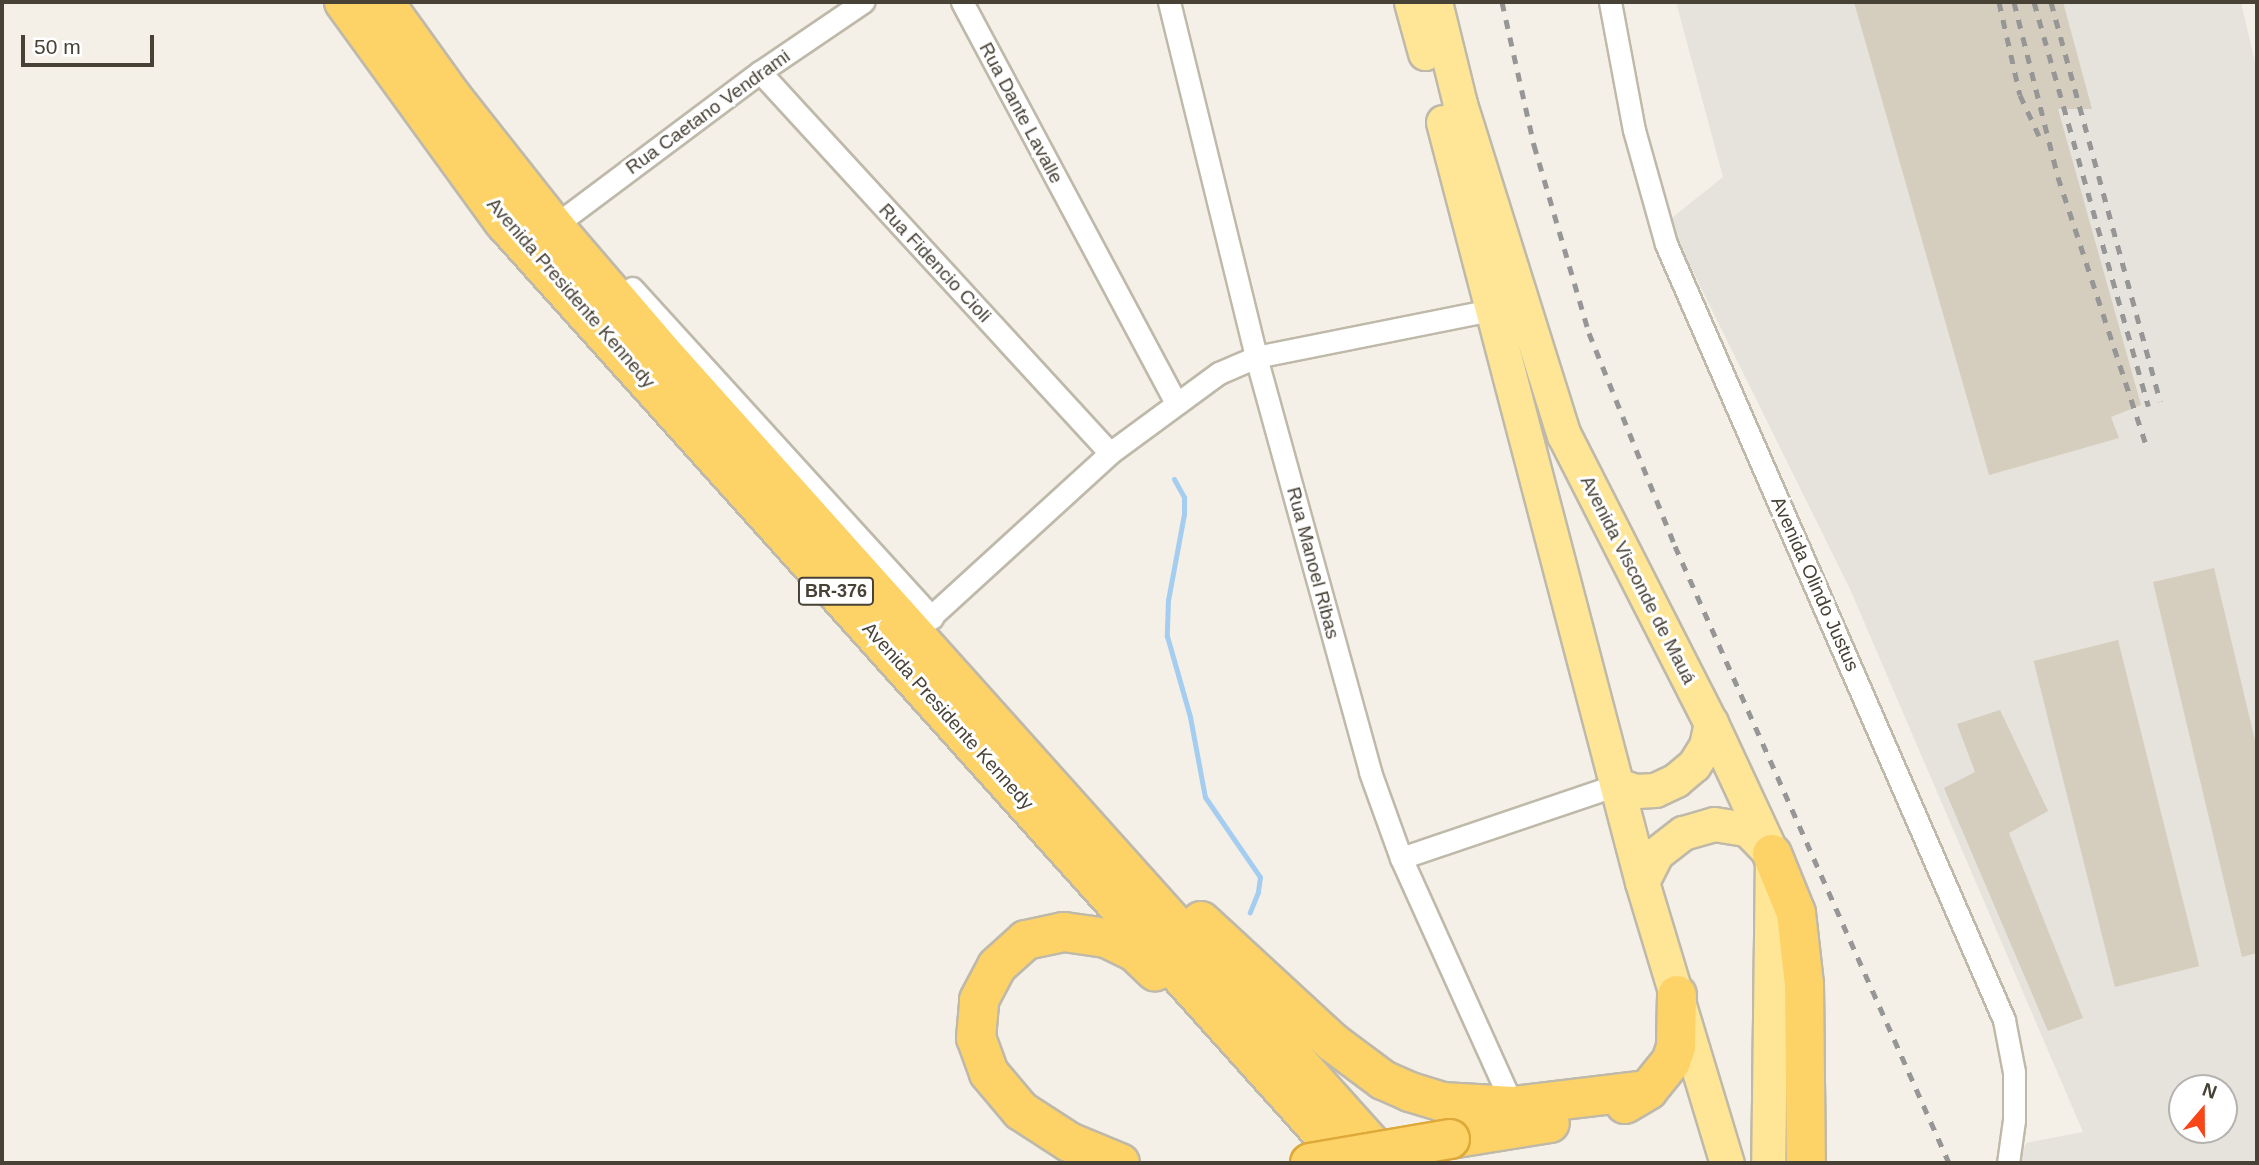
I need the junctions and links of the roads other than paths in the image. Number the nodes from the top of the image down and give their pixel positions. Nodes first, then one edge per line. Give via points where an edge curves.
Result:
1 (344, 2) edge
2 (384, 2) edge
3 (863, 2) edge
4 (962, 2) edge
5 (1169, 2) edge
6 (1411, 2) edge
7 (1435, 2) edge
8 (1610, 2) edge
9 (760, 72) junction
10 (561, 220) junction
11 (1507, 307) junction
12 (1256, 357) junction
13 (1176, 402) junction
14 (1110, 453) junction
15 (922, 626) junction
16 (980, 706) junction
17 (1710, 723) junction
18 (1617, 785) junction
19 (1772, 854) junction
20 (1401, 858) junction
21 (1642, 882) junction
22 (1677, 995) junction
23 (1265, 1072) junction
24 (1648, 1090) junction
25 (1513, 1106) junction
26 (1808, 1162) edge
27 (1120, 1163) edge
28 (1310, 1163) edge
29 (1349, 1163) edge
30 (1388, 1163) edge
31 (1727, 1163) edge
32 (1768, 1163) edge
33 (2008, 1163) edge

1 - 23 highway, Avenida Presidente Kennedy / BR-376 via 505,222
2 - 10 highway, Avenida Presidente Kennedy / BR-376 via 453,98
3 - 9 street, Rua Caetano Vendrami
4 - 13 street, Rua Dante Lavalle
5 - 12 street, Rua Manoel Ribas
6 - 11 main road, Avenida Visconde de Mauá
7 - 11 main road, Avenida Visconde de Mauá
8 - 33 street, Avenida Olindo Justus via 1634,130 1667,244 2004,1020 2014,1072
9 - 10 street, Rua Caetano Vendrami
9 - 14 street, Rua Fidencio Cioli
10 - 15 highway, Avenida Presidente Kennedy / BR-376 via 668,359
11 - 12 street
11 - 17 main road, Avenida Visconde de Mauá via 1564,435
11 - 18 main road, Avenida Visconde de Mauá
12 - 13 street via 1219,373
12 - 20 street, Rua Manoel Ribas via 1370,772
13 - 14 street
14 - 15 street
15 - 16 highway, Avenida Presidente Kennedy / BR-376
16 - 25 highway via 1089,817 1332,1042 1383,1080 1442,1102
16 - 30 highway, Avenida Presidente Kennedy / BR-376
17 - 18 main road via 1706,746 1694,765 1676,780 1655,790
17 - 19 main road, Avenida Visconde de Mauá
18 - 20 street
18 - 21 main road, Avenida Visconde de Mauá
19 - 21 main road via 1747,829 1714,824 1683,832 1657,853
19 - 26 highway via 1796,913 1804,984
19 - 32 main road, Avenida Visconde de Mauá
20 - 25 street, Rua Manoel Ribas
21 - 22 main road, Avenida Visconde de Mauá
22 - 24 highway via 1676,1047 1671,1062
22 - 31 main road, Avenida Visconde de Mauá
23 - 27 highway via 1135,952 1106,938 1064,932 1026,940 997,966 979,1000 976,1038 989,1073 1021,1111 1069,1142
23 - 29 highway, Avenida Presidente Kennedy / BR-376
24 - 25 highway
24 - 28 highway, bridge via 1621,1106 1540,1126

